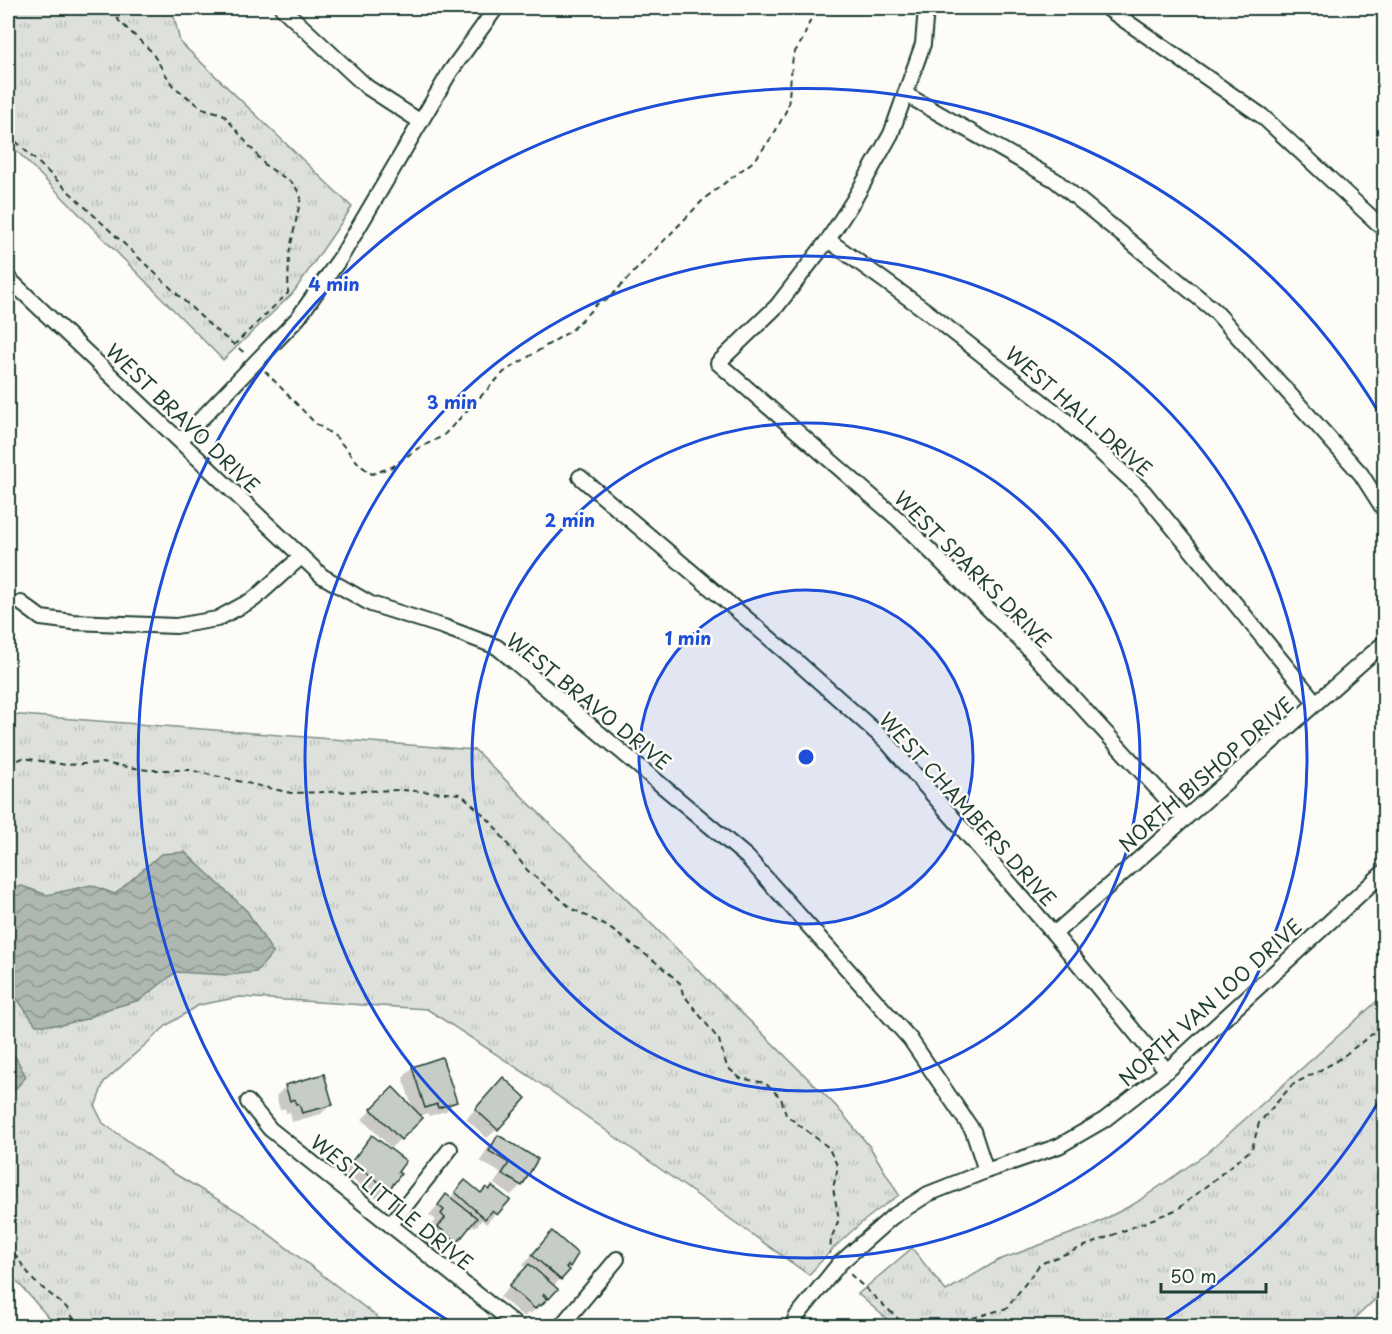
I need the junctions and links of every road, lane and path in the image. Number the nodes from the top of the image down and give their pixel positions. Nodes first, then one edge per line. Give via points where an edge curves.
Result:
1 (112, 8) edge
2 (282, 8) edge
3 (496, 8) edge
4 (815, 8) edge
5 (926, 8) edge
6 (1107, 8) edge
7 (905, 94) junction
8 (421, 122) junction
9 (8, 134) edge
10 (1384, 229) edge
11 (828, 240) junction
12 (8, 278) edge
13 (235, 344) junction
14 (246, 354) dead end
15 (264, 371) dead end
16 (180, 441) junction
17 (580, 477) dead end
18 (1384, 510) edge
19 (301, 557) junction
20 (21, 603) dead end
21 (1384, 643) edge
22 (1316, 703) junction
23 (8, 764) edge
24 (1185, 819) junction
25 (1384, 872) edge
26 (1054, 934) junction
27 (1384, 1025) edge
28 (1167, 1071) junction
29 (248, 1102) dead end
30 (450, 1149) dead end
31 (986, 1171) junction
32 (391, 1224) junction
33 (8, 1245) edge
34 (831, 1257) dead end
35 (617, 1259) dead end
36 (848, 1272) dead end
37 (78, 1326) edge
38 (517, 1326) edge
39 (561, 1326) edge
40 (792, 1326) edge
41 (906, 1326) edge
42 (965, 1326) edge

1 - 13 path via 119,21 151,51 173,86 202,108 222,114 265,165 294,183 301,197 289,254 288,292
2 - 8 street via 367,87
3 - 8 street via 450,72
4 - 15 path via 793,56 788,107 755,160 705,198 608,300 597,304 572,330 504,372 443,436 392,467 372,474
5 - 7 street via 923,44
6 - 10 street via 1262,116
7 - 11 street via 891,134
7 - 18 street via 1055,180 1215,311 1361,474
8 - 16 street via 341,257 298,318
9 - 13 path via 214,329
11 - 22 street, WEST HALL DRIVE via 926,310 1064,419 1144,492
11 - 24 street, WEST SPARKS DRIVE via 777,306 718,363 899,520 1024,644
12 - 16 street, WEST BRAVO DRIVE
13 - 14 path
16 - 19 street, WEST BRAVO DRIVE
17 - 26 street, WEST CHAMBERS DRIVE via 886,741
19 - 20 street via 254,599 217,620 176,626 73,622 40,618
19 - 31 street, WEST BRAVO DRIVE via 322,576 371,604 497,647 747,857 910,1039 973,1131
21 - 22 street, NORTH BISHOP DRIVE
22 - 24 street, NORTH BISHOP DRIVE
23 - 34 path via 23,758 66,765 101,763 148,770 189,770 291,793 402,790 461,794 491,822 536,878 571,908 608,927 680,983 683,994 718,1040 727,1067 740,1078 765,1083 781,1098 786,1115 828,1147 838,1167 833,1188 839,1219 831,1239
24 - 26 street, NORTH BISHOP DRIVE
25 - 28 street, NORTH VAN LOO DRIVE
26 - 28 street, WEST CHAMBERS DRIVE
27 - 42 path via 1337,1060 1292,1085 1259,1123 1252,1149 1178,1209 1040,1264 1007,1308 974,1318
28 - 31 street, NORTH VAN LOO DRIVE via 1104,1120 1059,1146
29 - 32 street, WEST LITTLE DRIVE via 270,1129
30 - 32 street
31 - 40 street, NORTH VAN LOO DRIVE via 928,1194 892,1217 839,1264
32 - 38 street, WEST LITTLE DRIVE
33 - 37 path via 34,1281 67,1308
35 - 39 street
36 - 41 path

